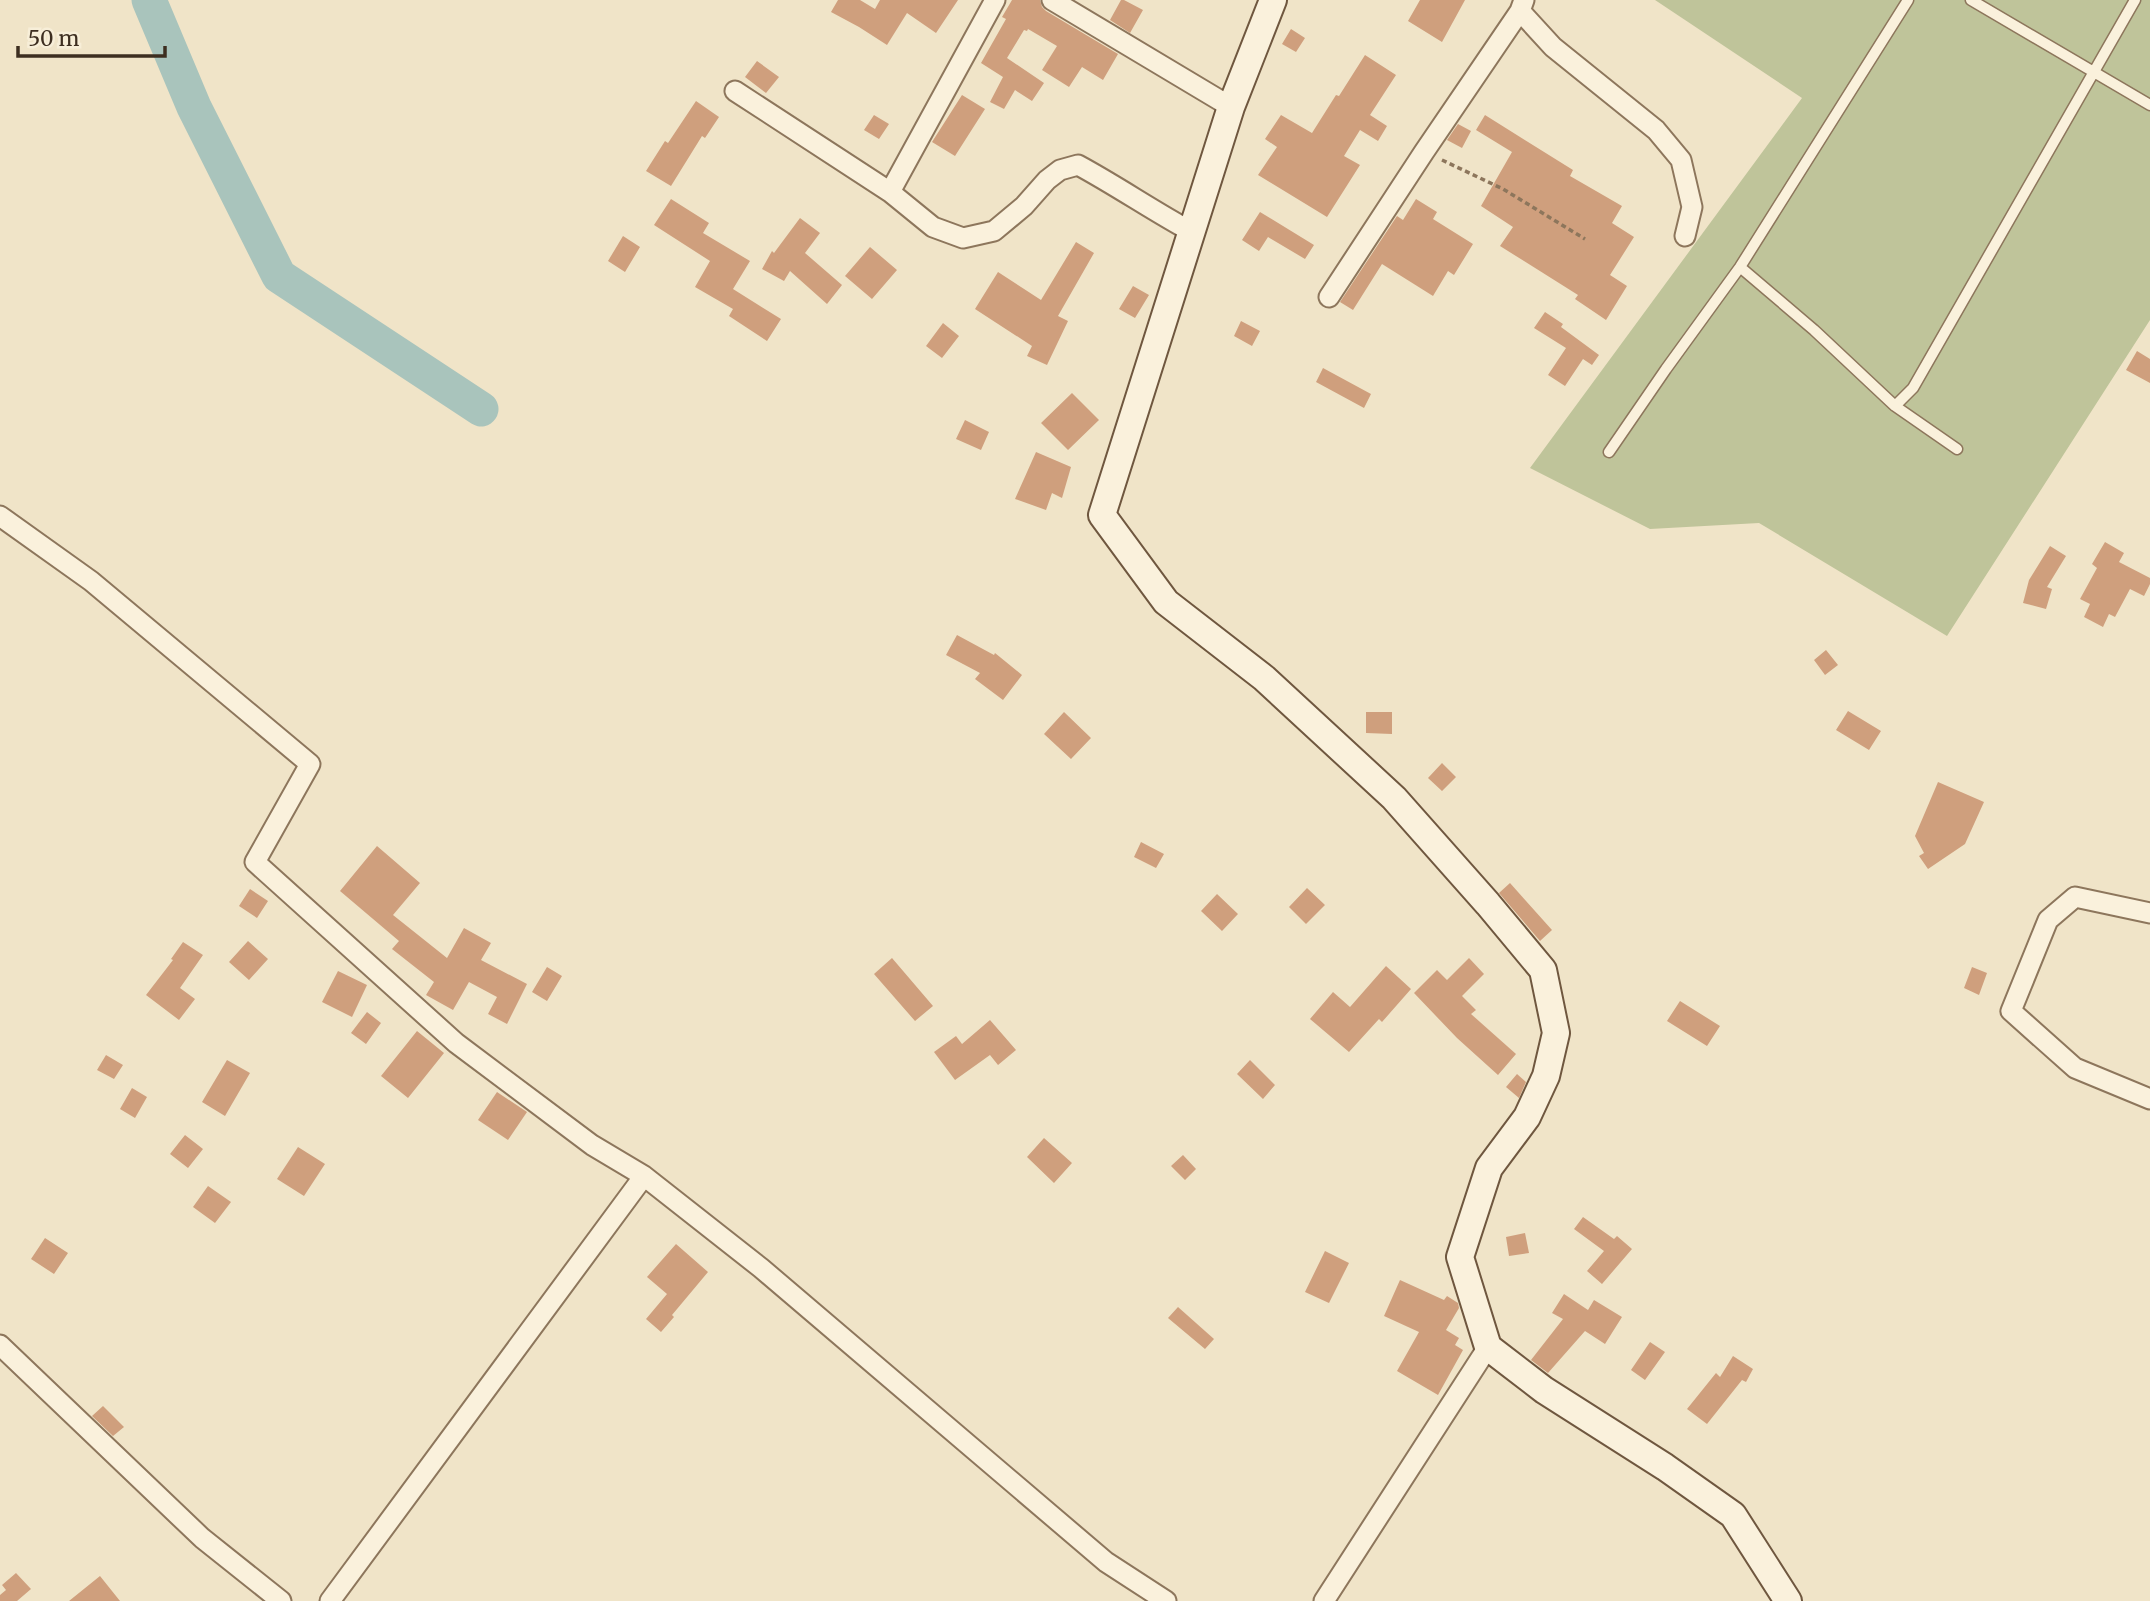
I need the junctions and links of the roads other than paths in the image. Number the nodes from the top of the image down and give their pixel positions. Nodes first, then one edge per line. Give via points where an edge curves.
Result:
1 (995, 0) edge
2 (1052, 0) edge
3 (1273, 0) edge
4 (1908, 0) edge
5 (1971, 0) edge
6 (2136, 0) edge
7 (1522, 6) edge
8 (2095, 72) junction
9 (735, 91) dead end
10 (2150, 105) edge
11 (1231, 107) junction
12 (890, 192) junction
13 (1192, 232) junction
14 (1685, 236) dead end
15 (1740, 267) junction
16 (1329, 297) dead end
17 (1895, 406) junction
18 (1957, 449) dead end
19 (1609, 452) dead end
20 (0, 516) edge
21 (2150, 914) edge
22 (2150, 1099) edge
23 (644, 1176) junction
24 (0, 1345) edge
25 (1488, 1347) junction
26 (281, 1601) edge
27 (330, 1601) edge
28 (1166, 1601) edge
29 (1324, 1601) edge
30 (1788, 1601) edge

1 - 12 street
2 - 11 street
3 - 11 street
4 - 15 lane
5 - 8 lane
6 - 8 lane
7 - 14 street via 1553,47 1656,130 1681,160 1692,206
7 - 16 street
8 - 10 lane
8 - 17 lane via 1913,388
9 - 12 street
11 - 13 street
12 - 13 street via 933,227 962,238 993,231 1059,170 1079,165
13 - 25 street via 1102,516 1166,602 1264,678 1394,798 1543,970 1556,1033 1546,1076 1527,1117 1489,1168 1460,1257
15 - 17 lane
15 - 19 lane
17 - 18 lane
20 - 23 street via 91,580 310,764 255,862 456,1043 592,1145
21 - 22 street via 2075,897 2048,920 2011,1011 2075,1068
23 - 27 street
23 - 28 street via 761,1268 1106,1563
24 - 26 street via 202,1538
25 - 29 street
25 - 30 street via 1544,1390 1733,1515

